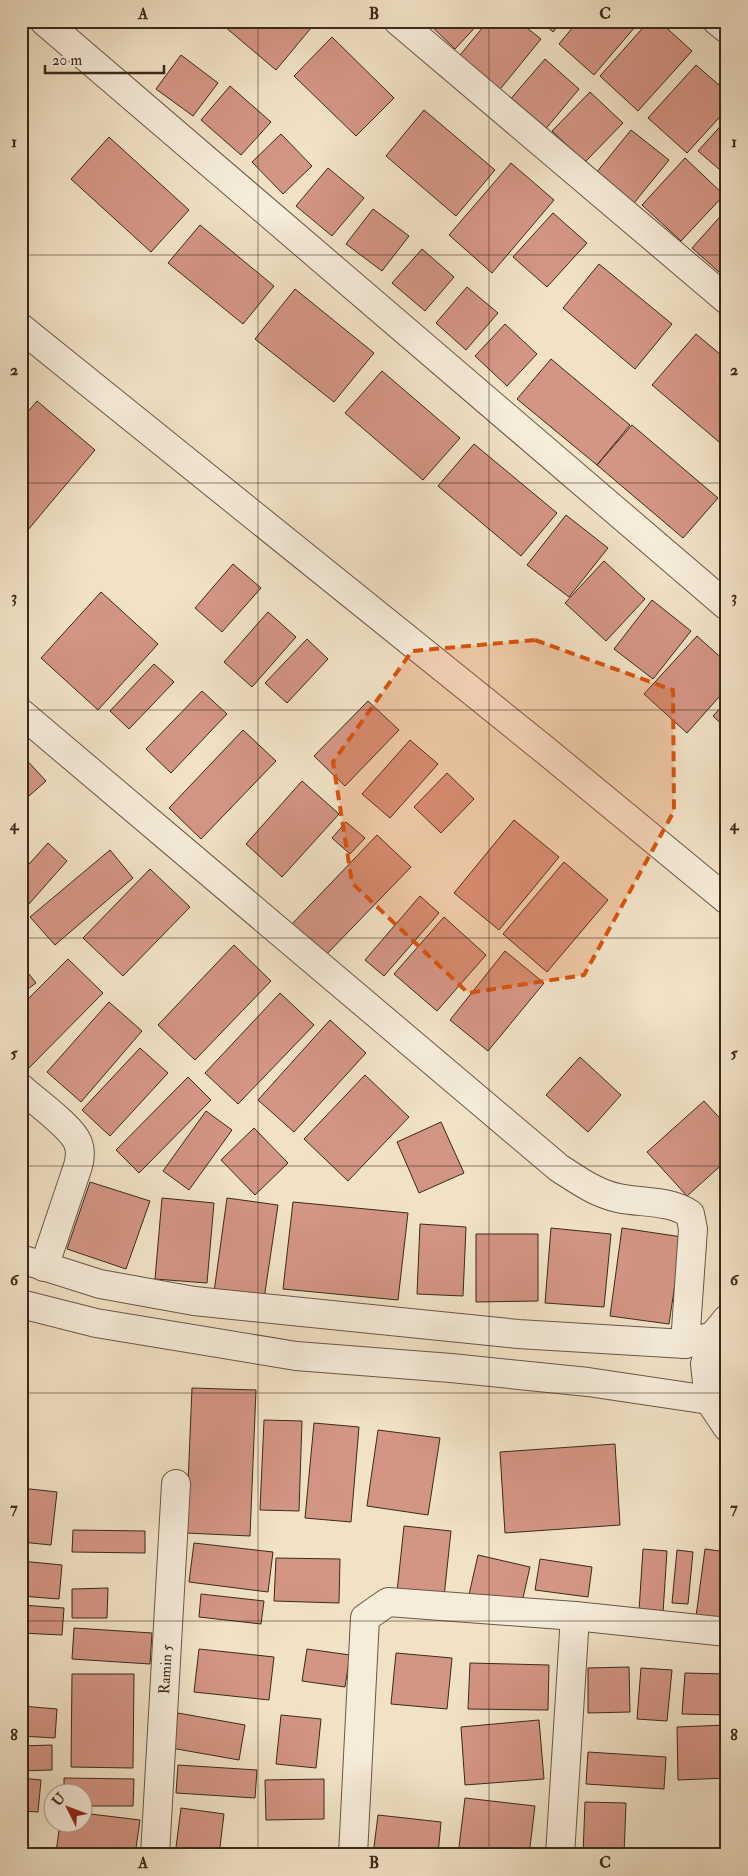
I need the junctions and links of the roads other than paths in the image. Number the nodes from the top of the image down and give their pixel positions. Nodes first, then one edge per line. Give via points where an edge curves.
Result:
1 (44, 21) edge
2 (398, 21) edge
3 (717, 21) edge
4 (727, 29) edge
5 (727, 300) edge
6 (21, 328) edge
7 (727, 606) edge
8 (21, 713) edge
9 (727, 900) edge
10 (21, 1088) edge
11 (33, 1263) edge
12 (21, 1304) edge
13 (720, 1327) edge
14 (685, 1344) junction
15 (710, 1400) junction
16 (727, 1427) edge
17 (176, 1484) dead end
18 (575, 1616) junction
19 (727, 1632) edge
20 (155, 1855) edge
21 (353, 1855) edge
22 (560, 1855) edge

1 - 7 street
2 - 5 street
3 - 4 street
6 - 9 street
8 - 14 street via 559,1168 592,1189 617,1197 680,1208 690,1214 693,1229
10 - 11 street via 73,1134 79,1144 80,1156
11 - 14 street via 100,1284 194,1302 518,1334
12 - 15 street via 96,1323 296,1356 588,1382
13 - 14 street
13 - 15 street via 705,1364
15 - 16 street
17 - 20 street, Ramin 5
18 - 19 street
18 - 21 street via 388,1602 365,1618
18 - 22 street

